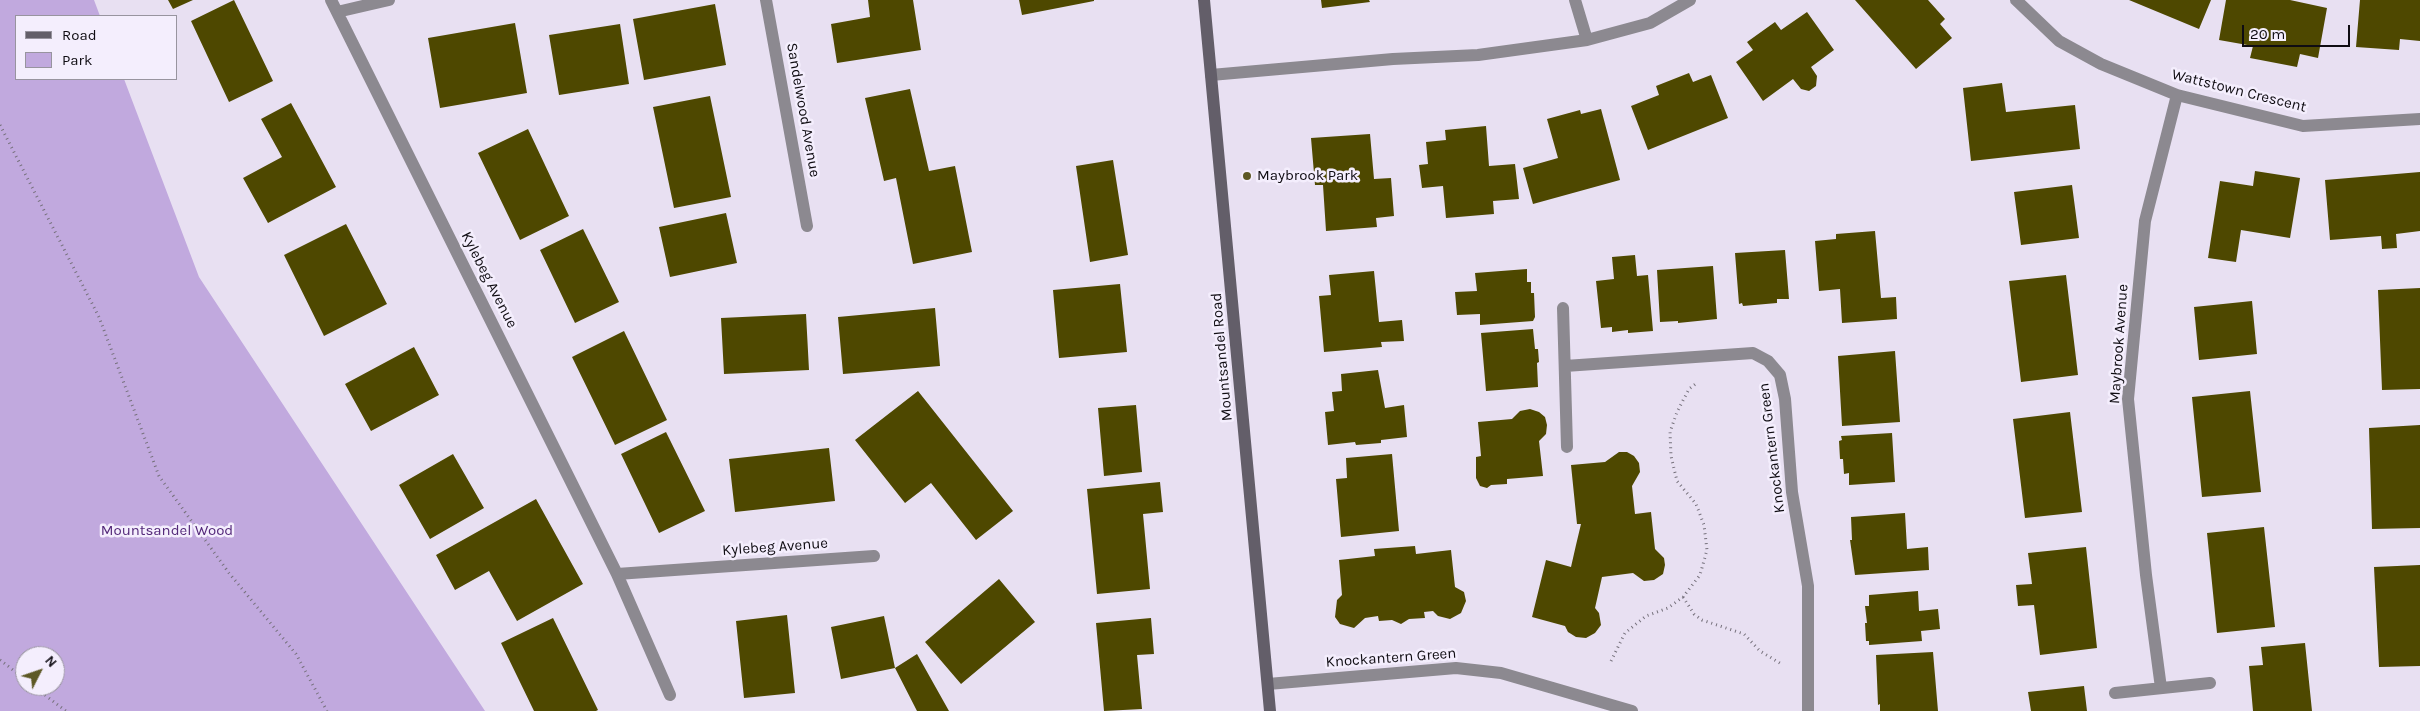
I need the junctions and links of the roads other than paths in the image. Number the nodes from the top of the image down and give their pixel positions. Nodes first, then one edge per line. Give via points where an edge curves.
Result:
1 (331, 0) edge
2 (389, 0) edge
3 (766, 0) edge
4 (1204, 0) edge
5 (1575, 0) edge
6 (1690, 0) edge
7 (2016, 0) edge
8 (337, 12) junction
9 (1587, 40) junction
10 (1211, 75) junction
11 (2176, 95) junction
12 (2420, 118) edge
13 (807, 226) dead end
14 (1563, 308) dead end
15 (1565, 366) junction
16 (1567, 447) dead end
17 (874, 556) dead end
18 (617, 574) junction
19 (2210, 683) dead end
20 (1268, 684) junction
21 (2161, 688) junction
22 (2115, 693) dead end
23 (670, 695) dead end
24 (1270, 711) edge
25 (1632, 711) edge
26 (1808, 711) edge

1 - 8 street, Kylebeg Avenue
2 - 8 street
3 - 13 street, Sandelwood Avenue
4 - 10 street, Mountsandel Road
5 - 9 street
6 - 9 street via 1650,23
7 - 11 street, Wattstown Crescent via 2059,41 2101,64
8 - 18 street, Kylebeg Avenue
9 - 10 street via 1478,55
10 - 20 street, Mountsandel Road
11 - 12 street, Wattstown Crescent via 2303,126
11 - 21 street, Maybrook Avenue via 2145,221 2128,399
14 - 15 street
15 - 16 street
15 - 26 street, Knockantern Green via 1753,353 1768,361 1780,375 1785,399 1792,492 1808,586
17 - 18 street, Kylebeg Avenue
18 - 23 street, Kylebeg Avenue
19 - 21 street
20 - 24 street, Mountsandel Road
20 - 25 street, Knockantern Green via 1456,668 1501,673
21 - 22 street

